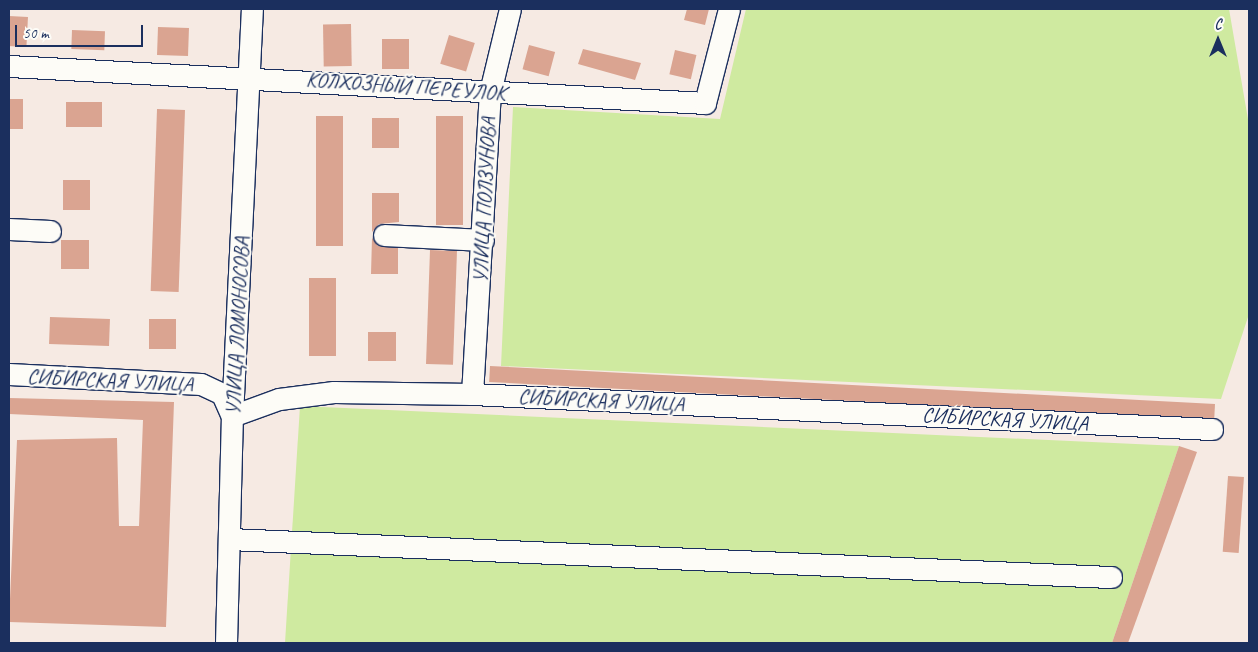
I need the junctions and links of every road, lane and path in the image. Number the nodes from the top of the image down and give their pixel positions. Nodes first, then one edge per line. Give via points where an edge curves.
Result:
1 (252, 9) edge
2 (510, 9) edge
3 (729, 9) edge
4 (9, 66) edge
5 (250, 77) junction
6 (490, 92) junction
7 (9, 229) edge
8 (50, 231) dead end
9 (384, 235) dead end
10 (483, 240) junction
11 (9, 374) edge
12 (472, 394) junction
13 (232, 416) junction
14 (1212, 428) dead end
15 (229, 539) junction
16 (1111, 577) dead end
17 (226, 643) edge

1 - 5 street, УЛИЦА ЛОМОНОСОВА
2 - 6 street, УЛИЦА ПОЛЗУНОВА
3 - 6 street, КОЛХОЗНЫЙ ПЕРЕУЛОК via 705,103
4 - 5 street, КОЛХОЗНЫЙ ПЕРЕУЛОК
5 - 6 street, КОЛХОЗНЫЙ ПЕРЕУЛОК
5 - 13 street, УЛИЦА ЛОМОНОСОВА
6 - 10 street, УЛИЦА ПОЛЗУНОВА
7 - 8 street
9 - 10 street
10 - 12 street, УЛИЦА ПОЛЗУНОВА
11 - 13 street, СИБИРСКАЯ УЛИЦА via 201,384 222,394
12 - 13 street, СИБИРСКАЯ УЛИЦА via 334,392 279,399
12 - 14 street, СИБИРСКАЯ УЛИЦА
13 - 15 street, УЛИЦА ЛОМОНОСОВА
15 - 16 street
15 - 17 street, УЛИЦА ЛОМОНОСОВА

